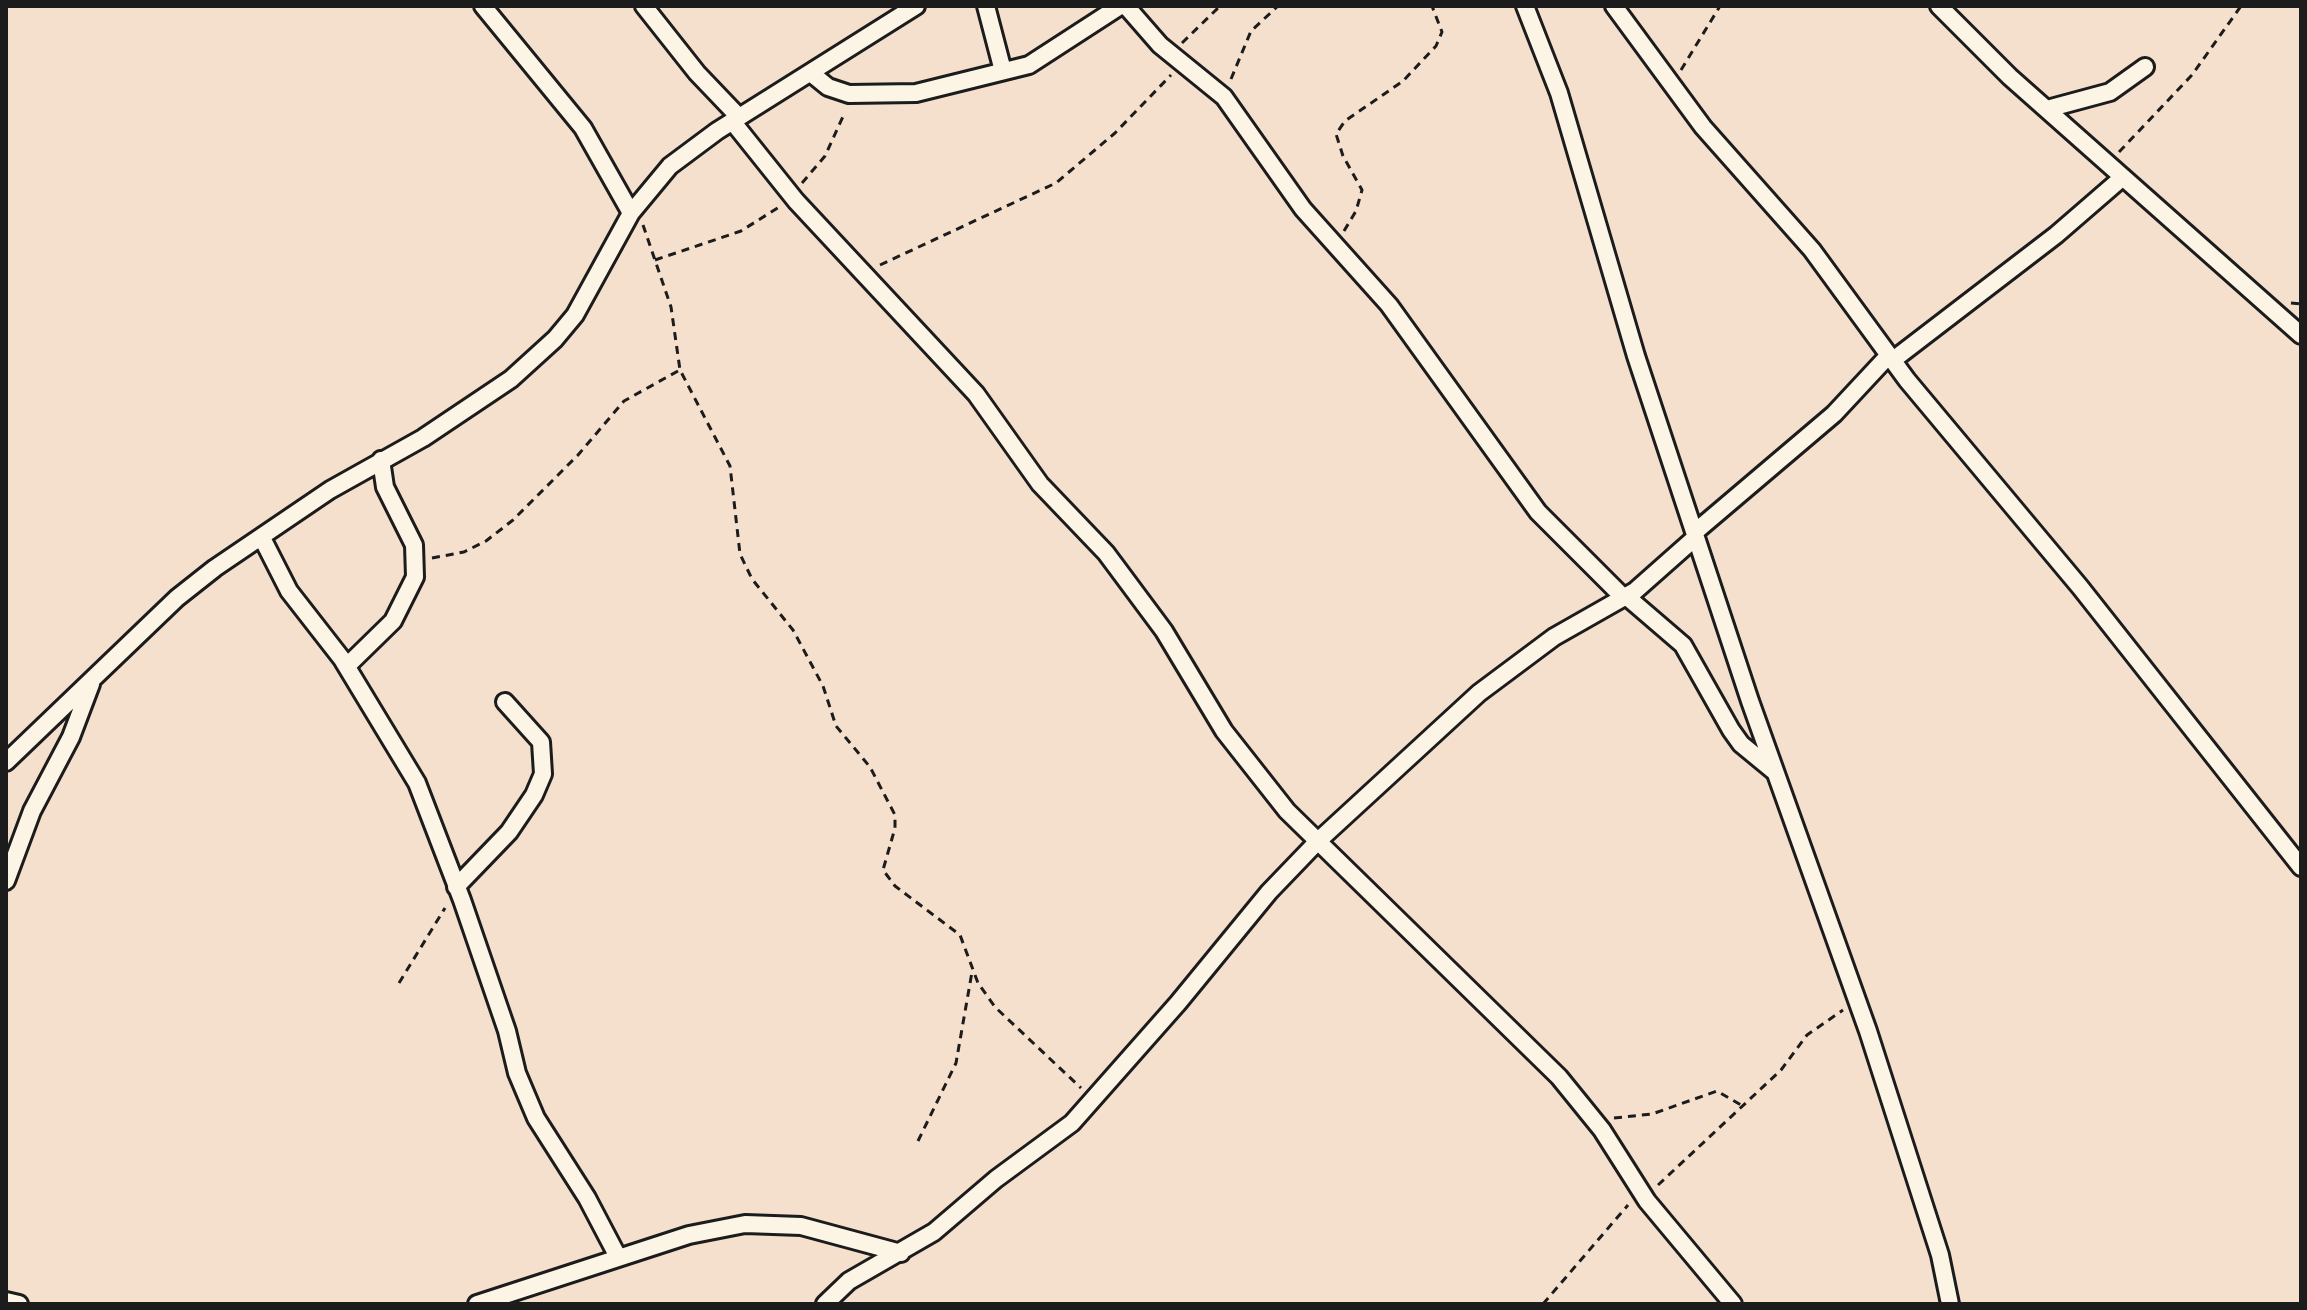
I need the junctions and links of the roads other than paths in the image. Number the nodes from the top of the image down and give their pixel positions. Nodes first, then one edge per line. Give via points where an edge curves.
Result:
1 (483, 6) edge
2 (644, 6) edge
3 (916, 6) edge
4 (986, 6) edge
5 (1120, 6) edge
6 (1126, 6) edge
7 (1525, 6) edge
8 (1614, 6) edge
9 (1939, 6) edge
10 (2145, 67) dead end
11 (1003, 71) junction
12 (812, 74) junction
13 (2047, 109) junction
14 (736, 119) junction
15 (2123, 177) junction
16 (633, 209) junction
17 (2301, 335) edge
18 (1891, 358) junction
19 (381, 460) junction
20 (1695, 534) junction
21 (262, 538) junction
22 (1625, 596) junction
23 (347, 666) junction
24 (92, 683) junction
25 (505, 702) dead end
26 (6, 762) edge
27 (1776, 773) junction
28 (1318, 841) junction
29 (2301, 867) edge
30 (6, 881) edge
31 (457, 889) junction
32 (901, 1253) junction
33 (618, 1257) junction
34 (6, 1301) edge
35 (19, 1304) edge
36 (477, 1304) edge
37 (825, 1304) edge
38 (1733, 1304) edge
39 (1950, 1304) edge

1 - 16 street via 583,128
2 - 14 street
3 - 12 street
4 - 11 street
5 - 11 street via 1029,65
6 - 22 street via 1177,59 1224,97 1303,209 1389,305 1538,512
7 - 20 street via 1559,93
8 - 18 street via 1723,151 1812,250
9 - 13 street
10 - 13 street via 2110,92
11 - 12 street via 916,93 846,94
12 - 14 street
13 - 15 street
14 - 16 street via 670,166
14 - 28 street via 792,195 976,394 1040,484 1106,553 1164,631 1224,731 1287,811
15 - 17 street
15 - 18 street via 2056,235
16 - 19 street via 597,279 555,339 511,379
18 - 20 street
18 - 29 street
19 - 21 street
19 - 23 street via 385,487 414,545 414,586 393,621
20 - 22 street via 1659,572
20 - 27 street
21 - 23 street via 289,591
21 - 24 street via 177,598
22 - 27 street via 1683,645 1731,730
22 - 28 street via 1554,637 1479,693
23 - 31 street via 417,783
24 - 26 street
24 - 30 street via 84,710 32,811
25 - 31 street via 541,742 543,774 509,832
27 - 39 street via 1857,1001 1940,1255
28 - 32 street via 1094,1101 1037,1151
28 - 38 street via 1524,1041 1594,1121 1643,1195
31 - 33 street via 536,1118
32 - 33 street via 801,1226 745,1224
32 - 37 street via 849,1281
33 - 36 street
34 - 35 street

